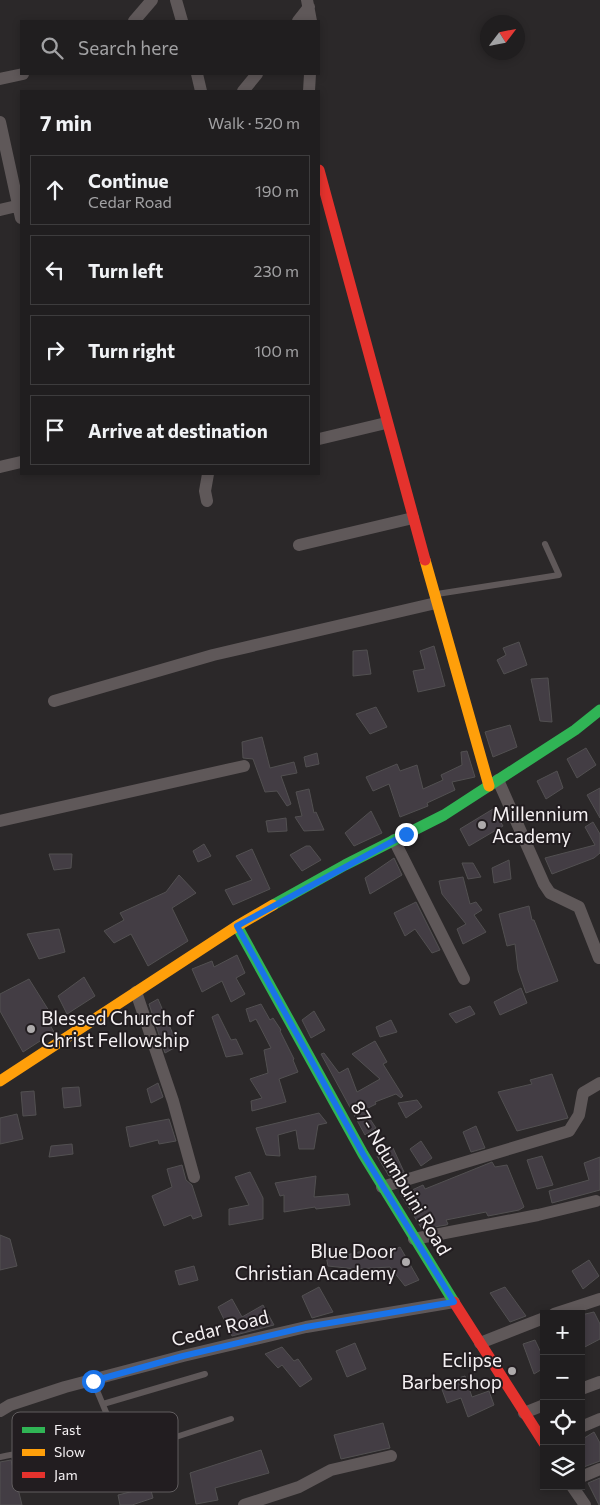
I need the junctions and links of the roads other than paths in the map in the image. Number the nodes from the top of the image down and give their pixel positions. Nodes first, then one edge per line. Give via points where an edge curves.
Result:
1 (152, 0) edge
2 (176, 0) edge
3 (308, 4) edge
4 (135, 20) edge
5 (182, 20) edge
6 (299, 20) edge
7 (312, 20) edge
8 (20, 75) edge
9 (197, 75) edge
10 (256, 75) edge
11 (310, 75) edge
12 (0, 79) edge
13 (201, 90) edge
14 (244, 90) edge
15 (309, 90) edge
16 (0, 122) edge
17 (320, 174) edge
18 (0, 210) edge
19 (20, 210) edge
20 (386, 423) junction
21 (320, 439) edge
22 (20, 462) edge
23 (0, 466) edge
24 (208, 475) edge
25 (207, 501) dead end
26 (413, 518) junction
27 (545, 544) dead end
28 (299, 545) dead end
29 (435, 599) junction
30 (54, 701) dead end
31 (600, 710) edge
32 (244, 766) dead end
33 (493, 783) junction
34 (0, 820) edge
35 (394, 840) junction
36 (237, 926) junction
37 (599, 958) edge
38 (464, 979) dead end
39 (136, 992) junction
40 (0, 1080) edge
41 (600, 1083) edge
42 (194, 1176) dead end
43 (382, 1187) junction
44 (596, 1201) dead end
45 (414, 1239) junction
46 (600, 1299) edge
47 (454, 1302) junction
48 (566, 1310) edge
49 (540, 1320) edge
50 (480, 1343) junction
51 (205, 1374) dead end
52 (93, 1381) junction
53 (600, 1382) edge
54 (585, 1388) edge
55 (103, 1404) junction
56 (540, 1407) edge
57 (0, 1411) edge
58 (106, 1412) edge
59 (524, 1413) junction
60 (600, 1419) edge
61 (231, 1420) dead end
62 (585, 1425) edge
63 (178, 1436) edge
64 (540, 1437) edge
65 (391, 1456) dead end
66 (600, 1469) edge
67 (585, 1475) edge
68 (575, 1490) edge
69 (244, 1505) edge
70 (585, 1505) edge

1 - 4 street
2 - 5 street
3 - 6 street
3 - 7 street
8 - 12 street
9 - 13 street
10 - 14 street
11 - 15 street
16 - 19 street
17 - 20 street
18 - 19 street
20 - 21 street
20 - 26 street
22 - 23 street
24 - 25 street
26 - 28 street
26 - 29 street
27 - 29 lane via 559,574
29 - 30 street via 213,655
29 - 33 street
31 - 33 street
32 - 34 street
33 - 35 street via 444,815
33 - 37 street via 550,893 579,907
35 - 36 street
35 - 38 street
36 - 39 street
36 - 43 street, 87- Ndumbuini Road
39 - 40 street
39 - 42 street via 173,1101
41 - 43 street via 583,1093 579,1115 569,1131
43 - 45 street, 87- Ndumbuini Road
44 - 45 street
45 - 47 street, 87- Ndumbuini Road
46 - 48 street
47 - 50 street, 87- Ndumbuini Road
47 - 52 street, Cedar Road via 306,1327
49 - 50 street
50 - 59 street, 87- Ndumbuini Road
51 - 55 lane
52 - 55 lane
52 - 57 street, Cedar Road via 10,1405
53 - 54 street
55 - 58 lane
56 - 59 street
59 - 64 street, 87- Ndumbuini Road
60 - 62 street
61 - 63 lane
65 - 69 street via 331,1470 299,1487
66 - 67 street
68 - 70 street

